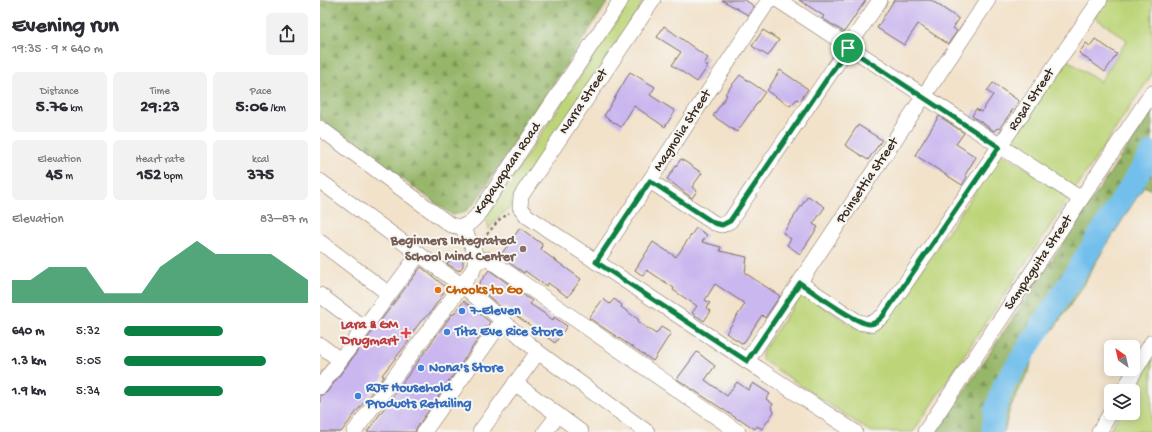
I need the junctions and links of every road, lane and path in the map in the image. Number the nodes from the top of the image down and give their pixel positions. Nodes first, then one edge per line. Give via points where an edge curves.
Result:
1 (621, 0) edge
2 (652, 0) edge
3 (770, 0) edge
4 (778, 0) edge
5 (880, 0) edge
6 (988, 0) edge
7 (1100, 0) edge
8 (848, 48) junction
9 (1152, 93) edge
10 (924, 97) junction
11 (320, 128) edge
12 (999, 147) junction
13 (320, 181) edge
14 (650, 181) junction
15 (1081, 199) junction
16 (520, 207) junction
17 (462, 227) junction
18 (490, 230) dead end
19 (320, 242) edge
20 (419, 254) junction
21 (476, 261) junction
22 (596, 262) junction
23 (800, 283) junction
24 (462, 286) junction
25 (389, 294) junction
26 (320, 295) edge
27 (502, 321) junction
28 (364, 328) junction
29 (1152, 342) edge
30 (320, 345) edge
31 (538, 352) junction
32 (340, 360) junction
33 (747, 361) junction
34 (515, 383) junction
35 (1127, 384) edge
36 (320, 387) edge
37 (558, 415) junction
38 (1106, 420) edge
39 (354, 432) edge
40 (424, 432) edge
41 (480, 432) edge
42 (545, 432) edge
43 (581, 432) edge
44 (647, 432) edge
45 (738, 432) edge
46 (855, 432) edge
47 (925, 432) edge
48 (1099, 432) edge

1 - 17 street, Kapayapaan Road via 480,213 471,223
2 - 16 street, Narra Street via 522,196
3 - 14 street, Magnolia Street
4 - 8 street
5 - 8 street
6 - 10 street, Poinsettia Street
7 - 12 street, Rosal Street
8 - 10 street
8 - 14 street via 738,212 726,224 714,223
9 - 15 street, Sampaguita Street
10 - 12 street
10 - 23 street, Poinsettia Street
11 - 17 street via 449,224
12 - 15 street
12 - 23 street, Rosal Street via 877,322 858,322
13 - 20 street
14 - 22 street, Magnolia Street
15 - 47 street, Sampaguita Street
16 - 18 path via 502,217
16 - 22 street via 527,216
17 - 21 street, Kapayapaan Road via 475,252
19 - 25 street
20 - 24 street
20 - 25 street
21 - 24 street via 474,270
21 - 45 street via 488,259
22 - 33 street
23 - 33 street, Poinsettia Street
24 - 27 street
24 - 39 street
25 - 28 street
26 - 28 street
27 - 31 street
27 - 40 street
28 - 32 street
29 - 35 street
30 - 32 street
31 - 34 street
31 - 44 street
32 - 36 street
33 - 46 street
34 - 37 street
34 - 41 street
37 - 42 street
37 - 43 street
38 - 48 street

